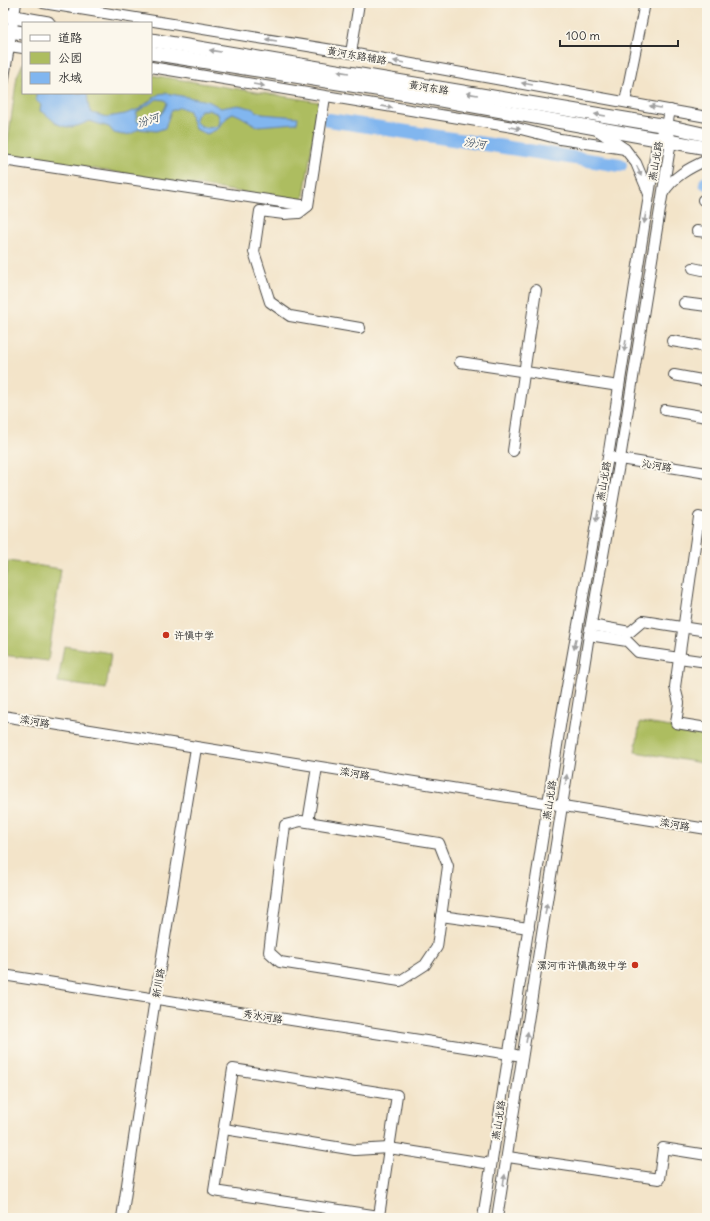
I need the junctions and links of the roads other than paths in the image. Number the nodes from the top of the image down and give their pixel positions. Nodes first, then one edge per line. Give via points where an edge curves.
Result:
1 (16, 3) edge
2 (43, 3) edge
3 (359, 3) edge
4 (645, 3) edge
5 (8, 16) edge
6 (42, 22) edge
7 (12, 32) edge
8 (152, 40) edge
9 (6, 45) edge
10 (22, 48) edge
11 (351, 53) junction
12 (152, 54) edge
13 (152, 67) edge
14 (3, 84) edge
15 (325, 97) junction
16 (625, 102) junction
17 (670, 110) junction
18 (707, 117) edge
19 (592, 126) junction
20 (667, 126) junction
21 (707, 135) edge
22 (664, 139) junction
23 (707, 148) edge
24 (625, 149) junction
25 (3, 160) edge
26 (704, 163) edge
27 (649, 194) junction
28 (661, 197) junction
29 (308, 206) junction
30 (696, 231) dead end
31 (707, 232) edge
32 (693, 268) dead end
33 (707, 271) edge
34 (536, 290) dead end
35 (684, 303) dead end
36 (707, 306) edge
37 (360, 328) dead end
38 (672, 341) dead end
39 (707, 347) edge
40 (460, 362) dead end
41 (524, 372) junction
42 (674, 375) dead end
43 (707, 382) edge
44 (619, 386) junction
45 (665, 410) dead end
46 (707, 417) edge
47 (513, 451) dead end
48 (608, 457) junction
49 (620, 459) junction
50 (707, 473) edge
51 (707, 519) edge
52 (684, 628) junction
53 (590, 630) junction
54 (707, 631) edge
55 (679, 658) junction
56 (707, 662) edge
57 (3, 716) edge
58 (707, 728) edge
59 (196, 748) junction
60 (317, 767) junction
61 (548, 804) junction
62 (562, 806) junction
63 (308, 822) junction
64 (707, 829) edge
65 (441, 916) junction
66 (529, 928) junction
67 (3, 975) edge
68 (155, 999) junction
69 (509, 1054) junction
70 (524, 1057) junction
71 (224, 1129) junction
72 (389, 1148) junction
73 (707, 1154) edge
74 (508, 1157) junction
75 (491, 1164) junction
76 (122, 1218) edge
77 (483, 1218) edge
78 (497, 1218) edge

1 - 5 street
11 -> 2 street, 黄河东路辅路
3 - 11 street
4 - 16 street
5 - 6 main road
5 - 7 street
7 - 9 street
20 -> 8 main road, 黄河东路
9 - 10 street
9 - 14 street
16 -> 11 street, 黄河东路辅路
12 - 19 main road, 黄河东路
13 -> 15 street
15 -> 24 street via 513,127 560,139
15 - 29 street
17 -> 16 street, 黄河东路辅路
17 - 18 street, 黄河东路辅路
17 - 20 street
19 - 22 main road, 黄河东路
19 - 24 street
20 - 21 main road, 黄河东路
20 - 22 street, 燕山北路
22 - 23 main road, 黄河东路
22 - 27 street, 燕山北路
22 - 28 street, 燕山北路
24 -> 27 street via 636,163
25 - 29 street
26 - 28 street via 684,171 669,183
27 -> 44 street, 燕山北路
28 - 49 street, 燕山北路
29 - 37 street via 299,213 260,211 254,252 270,302 290,316
30 - 31 street
32 - 33 street
34 - 41 street
35 - 36 street
38 - 39 street
40 - 41 street
41 - 44 street
41 - 47 street
42 - 43 street
44 - 48 street, 燕山北路
45 - 46 street
48 - 49 street, 沁河路
48 -> 61 street, 燕山北路
49 - 50 street, 沁河路
49 - 53 street, 燕山北路
51 - 52 street via 699,517
52 - 53 street via 643,621 630,632
52 - 54 street
52 - 55 street
53 - 55 street via 627,641 638,652
62 -> 53 street, 燕山北路
55 - 56 street
55 - 58 street via 675,687 679,703 676,723
57 - 59 street, 滦河路
59 - 60 street, 滦河路
59 - 68 street, 新川路
60 - 61 street, 滦河路
60 - 63 street
61 - 62 street, 滦河路
61 - 66 street, 燕山北路
62 - 64 street, 滦河路
70 -> 62 street, 燕山北路
63 - 65 street via 439,843 448,866
63 - 65 street via 285,825 269,952 280,962 400,981 425,965 437,947
65 - 66 street
66 - 69 street, 燕山北路
67 - 68 street, 秀水河路
68 - 69 street, 秀水河路
68 - 76 street, 新川路
69 - 70 street, 秀水河路
69 - 75 street, 燕山北路
70 - 74 street, 燕山北路
71 - 72 street via 356,1150
71 - 72 street via 233,1069 397,1094
71 - 72 street via 214,1191 379,1216
72 - 75 street
73 - 74 street via 663,1148 659,1179
78 -> 74 street, 燕山北路
75 - 77 street, 燕山北路

